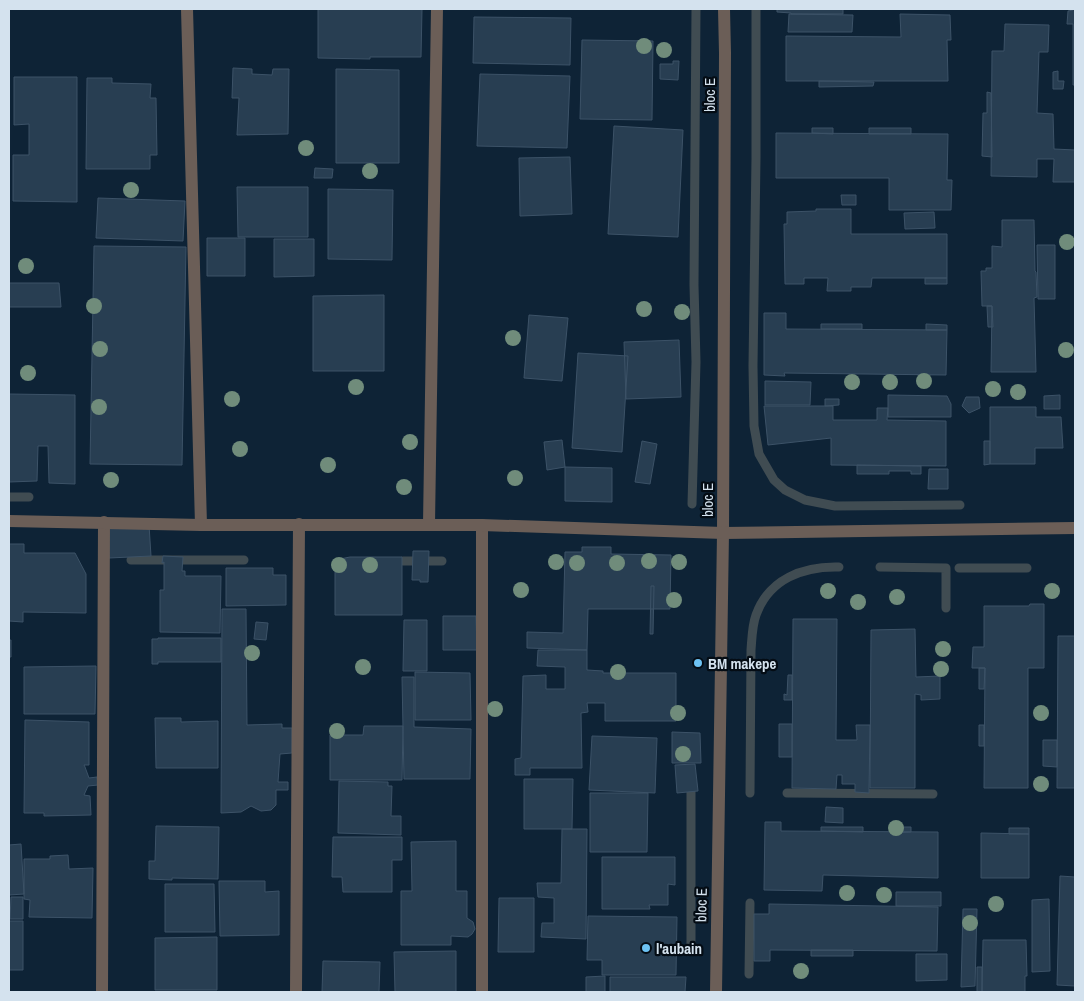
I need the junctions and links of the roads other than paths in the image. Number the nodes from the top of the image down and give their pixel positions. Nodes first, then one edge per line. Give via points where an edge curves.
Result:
1 (187, 9) edge
2 (437, 9) edge
3 (724, 9) edge
4 (9, 521) edge
5 (104, 522) junction
6 (299, 524) junction
7 (429, 524) junction
8 (201, 525) junction
9 (482, 525) junction
10 (1075, 528) edge
11 (723, 533) junction
12 (102, 992) edge
13 (296, 992) edge
14 (482, 992) edge
15 (716, 992) edge

1 - 8 street
2 - 7 street
3 - 11 street, bloc E
4 - 5 street
5 - 8 street
5 - 12 street
6 - 7 street
6 - 8 street
6 - 13 street
7 - 9 street
9 - 11 street
9 - 14 street
10 - 11 street
11 - 15 street, bloc E

